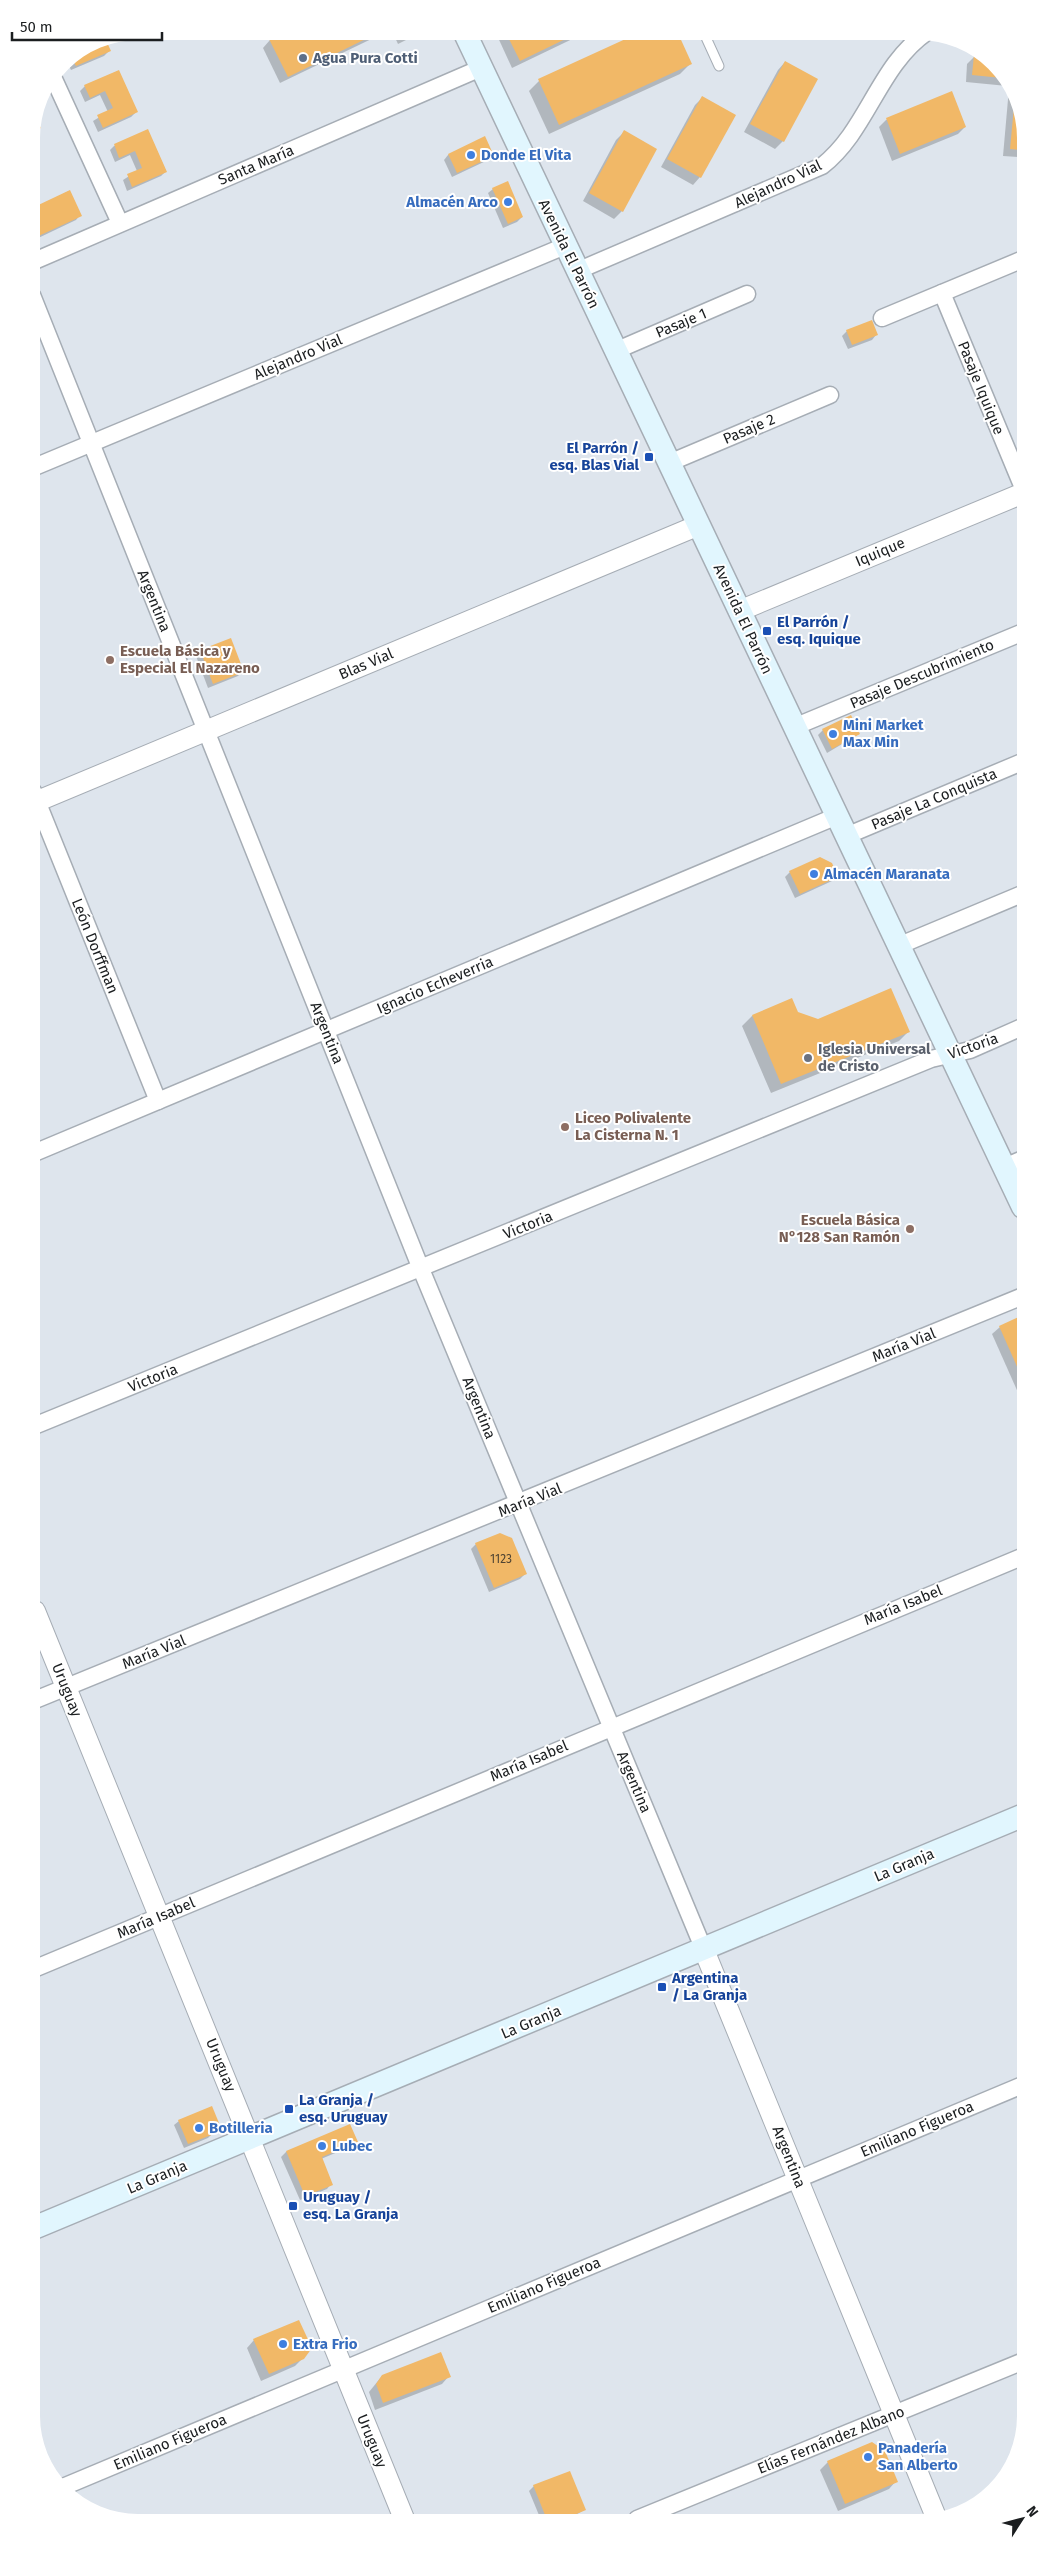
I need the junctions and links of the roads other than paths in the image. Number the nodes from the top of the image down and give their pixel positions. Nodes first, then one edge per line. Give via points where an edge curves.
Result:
1 (468, 40) edge
2 (707, 40) edge
3 (916, 40) edge
4 (719, 66) dead end
5 (481, 68) junction
6 (56, 84) edge
7 (120, 223) junction
8 (565, 246) junction
9 (40, 258) edge
10 (1017, 262) edge
11 (576, 271) junction
12 (942, 293) junction
13 (747, 294) dead end
14 (40, 315) edge
15 (882, 318) dead end
16 (615, 351) junction
17 (830, 395) dead end
18 (91, 443) junction
19 (669, 463) junction
20 (40, 465) edge
21 (1017, 473) edge
22 (1017, 496) edge
23 (699, 526) junction
24 (739, 611) junction
25 (1017, 635) edge
26 (794, 727) junction
27 (206, 731) junction
28 (1017, 764) edge
29 (40, 796) edge
30 (40, 813) edge
31 (842, 826) junction
32 (1017, 896) edge
33 (898, 946) junction
34 (1017, 1029) edge
35 (326, 1030) junction
36 (950, 1054) junction
37 (158, 1101) junction
38 (40, 1150) edge
39 (1013, 1163) edge
40 (1017, 1181) edge
41 (421, 1269) junction
42 (1017, 1298) edge
43 (40, 1424) edge
44 (519, 1504) junction
45 (1017, 1559) edge
46 (40, 1623) edge
47 (66, 1688) junction
48 (40, 1698) edge
49 (611, 1726) junction
50 (1017, 1818) edge
51 (160, 1917) junction
52 (704, 1950) junction
53 (40, 1966) edge
54 (1017, 2087) edge
55 (250, 2138) junction
56 (797, 2178) junction
57 (40, 2225) edge
58 (1017, 2364) edge
59 (343, 2369) junction
60 (894, 2414) junction
61 (69, 2485) edge
62 (934, 2513) edge
63 (402, 2514) edge
64 (649, 2514) edge

1 - 5 main road, Avenida El Parrón
2 - 4 lane
3 - 11 street, Alejandro Vial via 890,68 848,141 822,166
5 - 7 street, Santa María
5 - 8 main road, Avenida El Parrón
6 - 7 street
7 - 9 street, Santa María
8 - 11 main road, Avenida El Parrón
8 - 18 street, Alejandro Vial
10 - 12 street
11 - 16 main road, Avenida El Parrón
12 - 15 street
12 - 21 street, Pasaje Iquique
13 - 16 street, Pasaje 1
14 - 18 street, Argentina
16 - 19 main road, Avenida El Parrón
17 - 19 street, Pasaje 2
18 - 20 street, Alejandro Vial
18 - 27 street, Argentina
19 - 23 main road, Avenida El Parrón
22 - 24 street, Iquique
23 - 24 main road, Avenida El Parrón
23 - 27 street, Blas Vial
24 - 26 main road, Avenida El Parrón
25 - 26 street, Pasaje Descubrimiento
26 - 31 main road, Avenida El Parrón
27 - 29 street, Blas Vial
27 - 35 street, Argentina
28 - 31 street, Pasaje La Conquista
30 - 37 street, León Dorffman
31 - 33 main road, Avenida El Parrón
31 - 35 street, Ignacio Echeverria
32 - 33 street
33 - 36 main road, Avenida El Parrón
34 - 36 street, Victoria via 970,1050
35 - 37 street, Ignacio Echeverria
35 - 41 street, Argentina
36 - 39 main road, Avenida El Parrón
36 - 41 street, Victoria via 931,1059
37 - 38 street, Ignacio Echeverria
39 - 40 main road, Avenida El Parrón
41 - 43 street, Victoria
41 - 44 street, Argentina
42 - 44 street, María Vial
44 - 47 street, María Vial
44 - 49 street, Argentina
45 - 49 street, María Isabel
46 - 47 street, Uruguay
47 - 48 street, María Vial
47 - 51 street, Uruguay
49 - 51 street, María Isabel
49 - 52 street, Argentina
50 - 52 main road, La Granja
51 - 53 street, María Isabel
51 - 55 street, Uruguay
52 - 55 main road, La Granja
52 - 56 street, Argentina
54 - 56 street, Emiliano Figueroa
55 - 57 main road, La Granja
55 - 59 street, Uruguay
56 - 59 street, Emiliano Figueroa
56 - 60 street, Argentina
58 - 60 street, Elías Fernández Albano
59 - 61 street, Emiliano Figueroa
59 - 63 street, Uruguay
60 - 62 street, Argentina
60 - 64 street, Elías Fernández Albano

